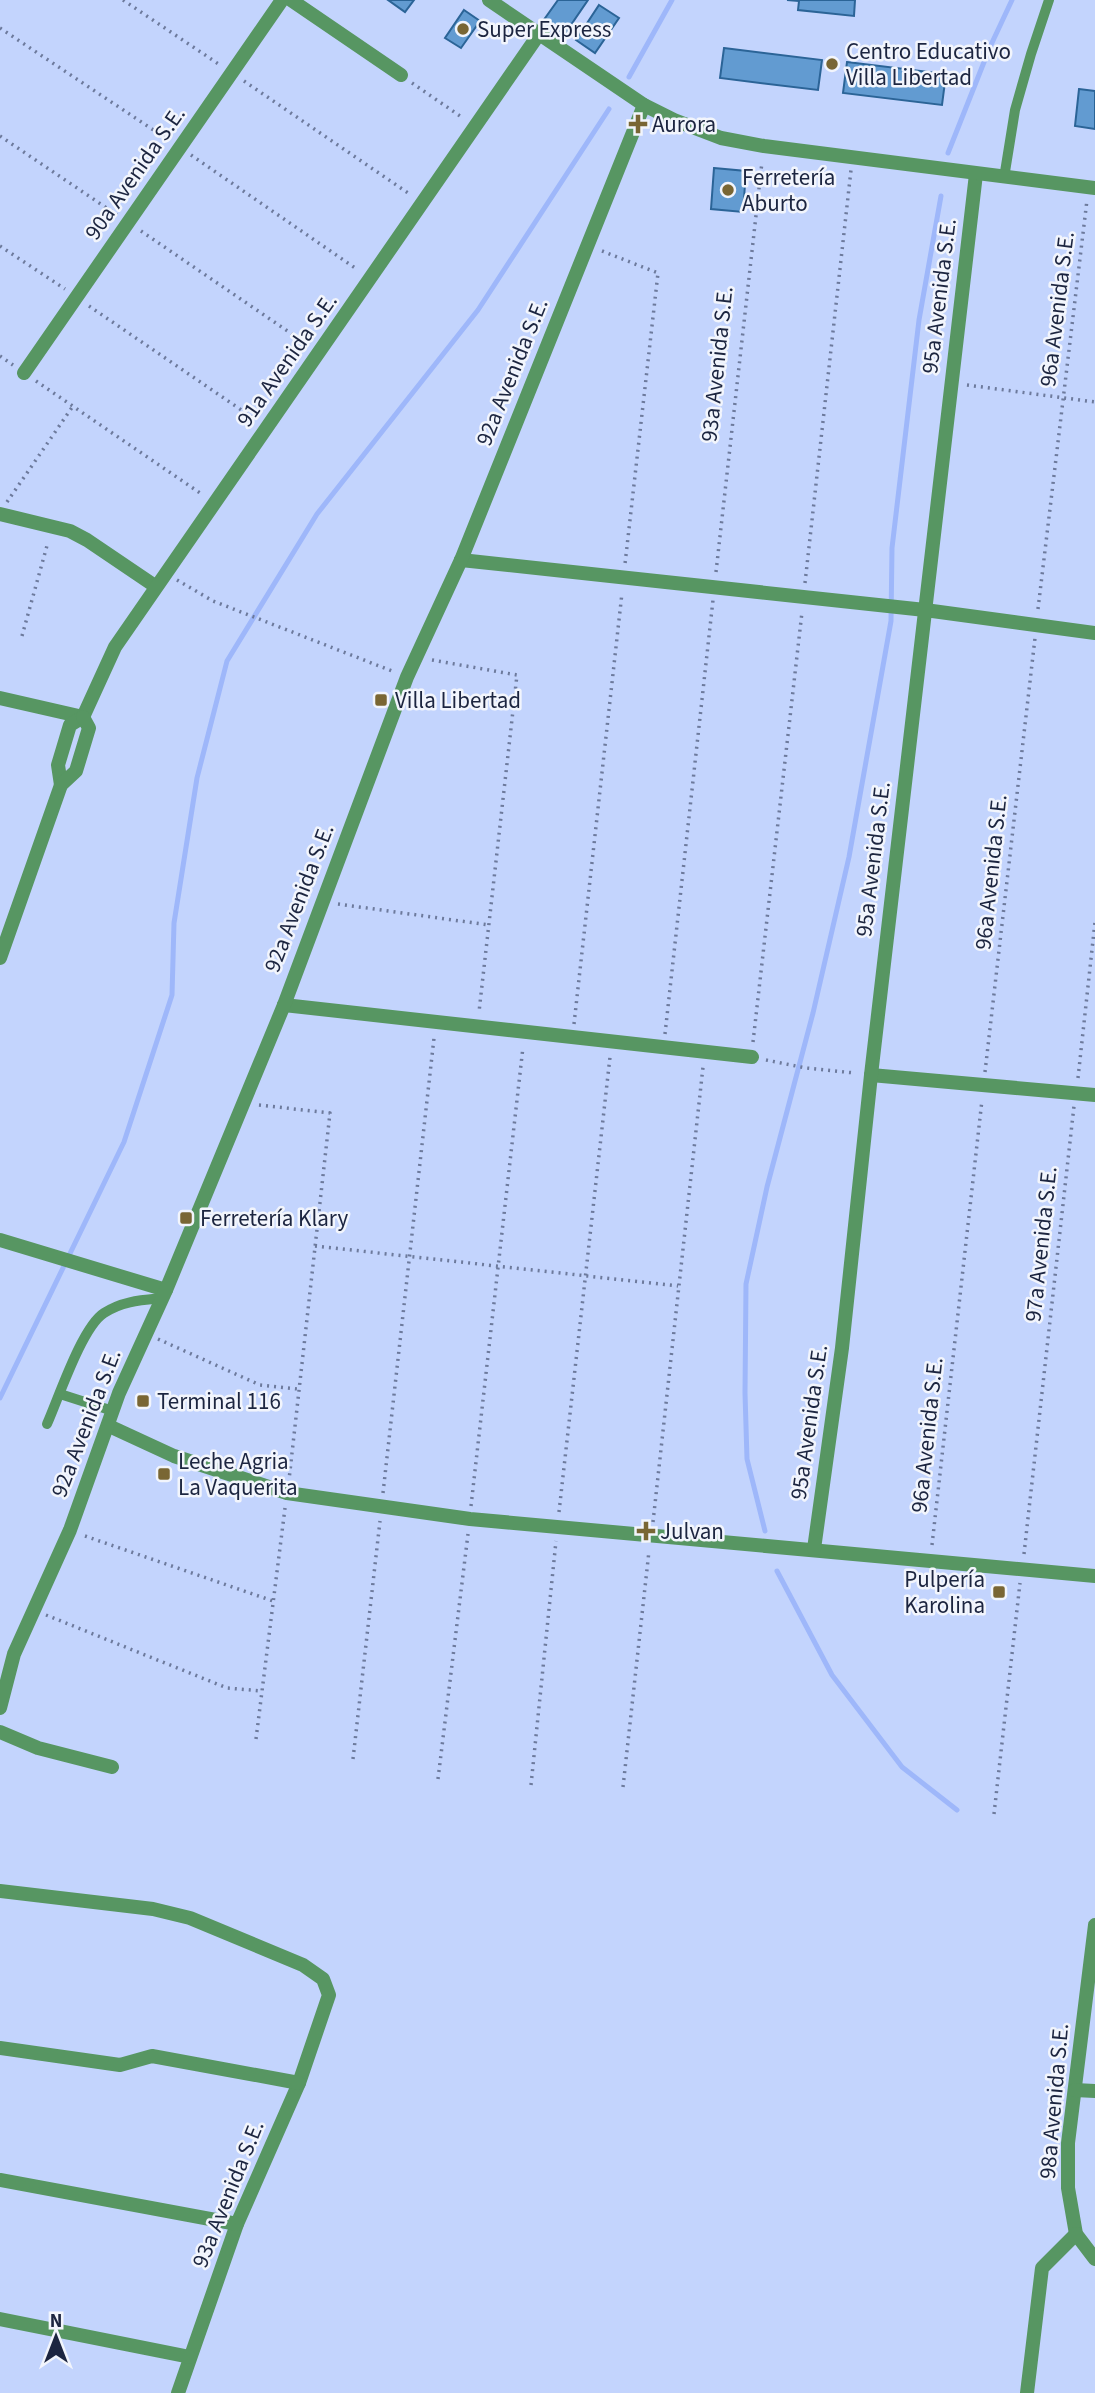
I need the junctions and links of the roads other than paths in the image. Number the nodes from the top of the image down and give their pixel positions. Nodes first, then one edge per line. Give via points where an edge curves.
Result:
1 (282, 0) edge
2 (291, 0) edge
3 (489, 0) edge
4 (1049, 0) edge
5 (539, 34) junction
6 (401, 75) road end
7 (644, 105) junction
8 (976, 174) junction
9 (1004, 178) junction
10 (1092, 188) edge
11 (24, 373) road end
12 (0, 513) edge
13 (461, 560) junction
14 (155, 586) junction
15 (925, 610) junction
16 (1095, 633) edge
17 (0, 698) edge
18 (83, 716) junction
19 (0, 958) edge
20 (284, 1005) junction
21 (752, 1057) road end
22 (871, 1075) junction
23 (1095, 1095) edge
24 (0, 1240) edge
25 (164, 1294) junction
26 (60, 1394) junction
27 (111, 1418) junction
28 (47, 1423) dead end
29 (814, 1549) junction
30 (1095, 1576) edge
31 (0, 1709) edge
32 (0, 1732) edge
33 (112, 1767) dead end
34 (0, 1891) edge
35 (1095, 1925) edge
36 (0, 2048) edge
37 (299, 2083) junction
38 (1075, 2090) junction
39 (1095, 2091) edge
40 (0, 2180) edge
41 (237, 2224) junction
42 (1076, 2234) junction
43 (1095, 2259) edge
44 (0, 2319) edge
45 (190, 2357) junction
46 (178, 2393) edge
47 (1027, 2393) edge

1 - 11 street, 90a Avenida S.E.
2 - 6 street
3 - 5 street
4 - 9 lane via 1015,110
5 - 7 street
5 - 14 street, 91a Avenida S.E.
7 - 8 street via 721,138
7 - 13 street, 92a Avenida S.E.
8 - 9 street
8 - 15 street, 95a Avenida S.E.
9 - 10 street
12 - 14 street via 69,531
13 - 15 street
13 - 20 street, 92a Avenida S.E. via 407,677
14 - 18 street, 91a Avenida S.E. via 115,647
15 - 16 street
15 - 22 street, 95a Avenida S.E.
17 - 18 street
18 - 19 street, 91a Avenida S.E. via 70,724 58,765 61,785
20 - 21 street
20 - 25 street, 92a Avenida S.E.
22 - 23 street
22 - 29 street, 95a Avenida S.E. via 842,1348
24 - 25 street
25 - 26 lane via 103,1313 87,1331
25 - 27 street, 92a Avenida S.E.
26 - 27 lane
26 - 28 lane
27 - 29 street via 174,1457 287,1493 470,1519
27 - 31 street, 92a Avenida S.E. via 69,1530 14,1654
29 - 30 street
32 - 33 street via 38,1748
34 - 37 street, 93a Avenida S.E. via 153,1909 190,1918 303,1965 323,1979 329,1995
35 - 38 street, 98a Avenida S.E.
36 - 37 street via 120,2065 152,2056
37 - 41 street, 93a Avenida S.E.
38 - 39 street
38 - 42 street, 98a Avenida S.E. via 1068,2188
40 - 41 street
41 - 45 street, 93a Avenida S.E.
42 - 43 street
42 - 47 street via 1042,2268
44 - 45 street
45 - 46 street, 93a Avenida S.E.

